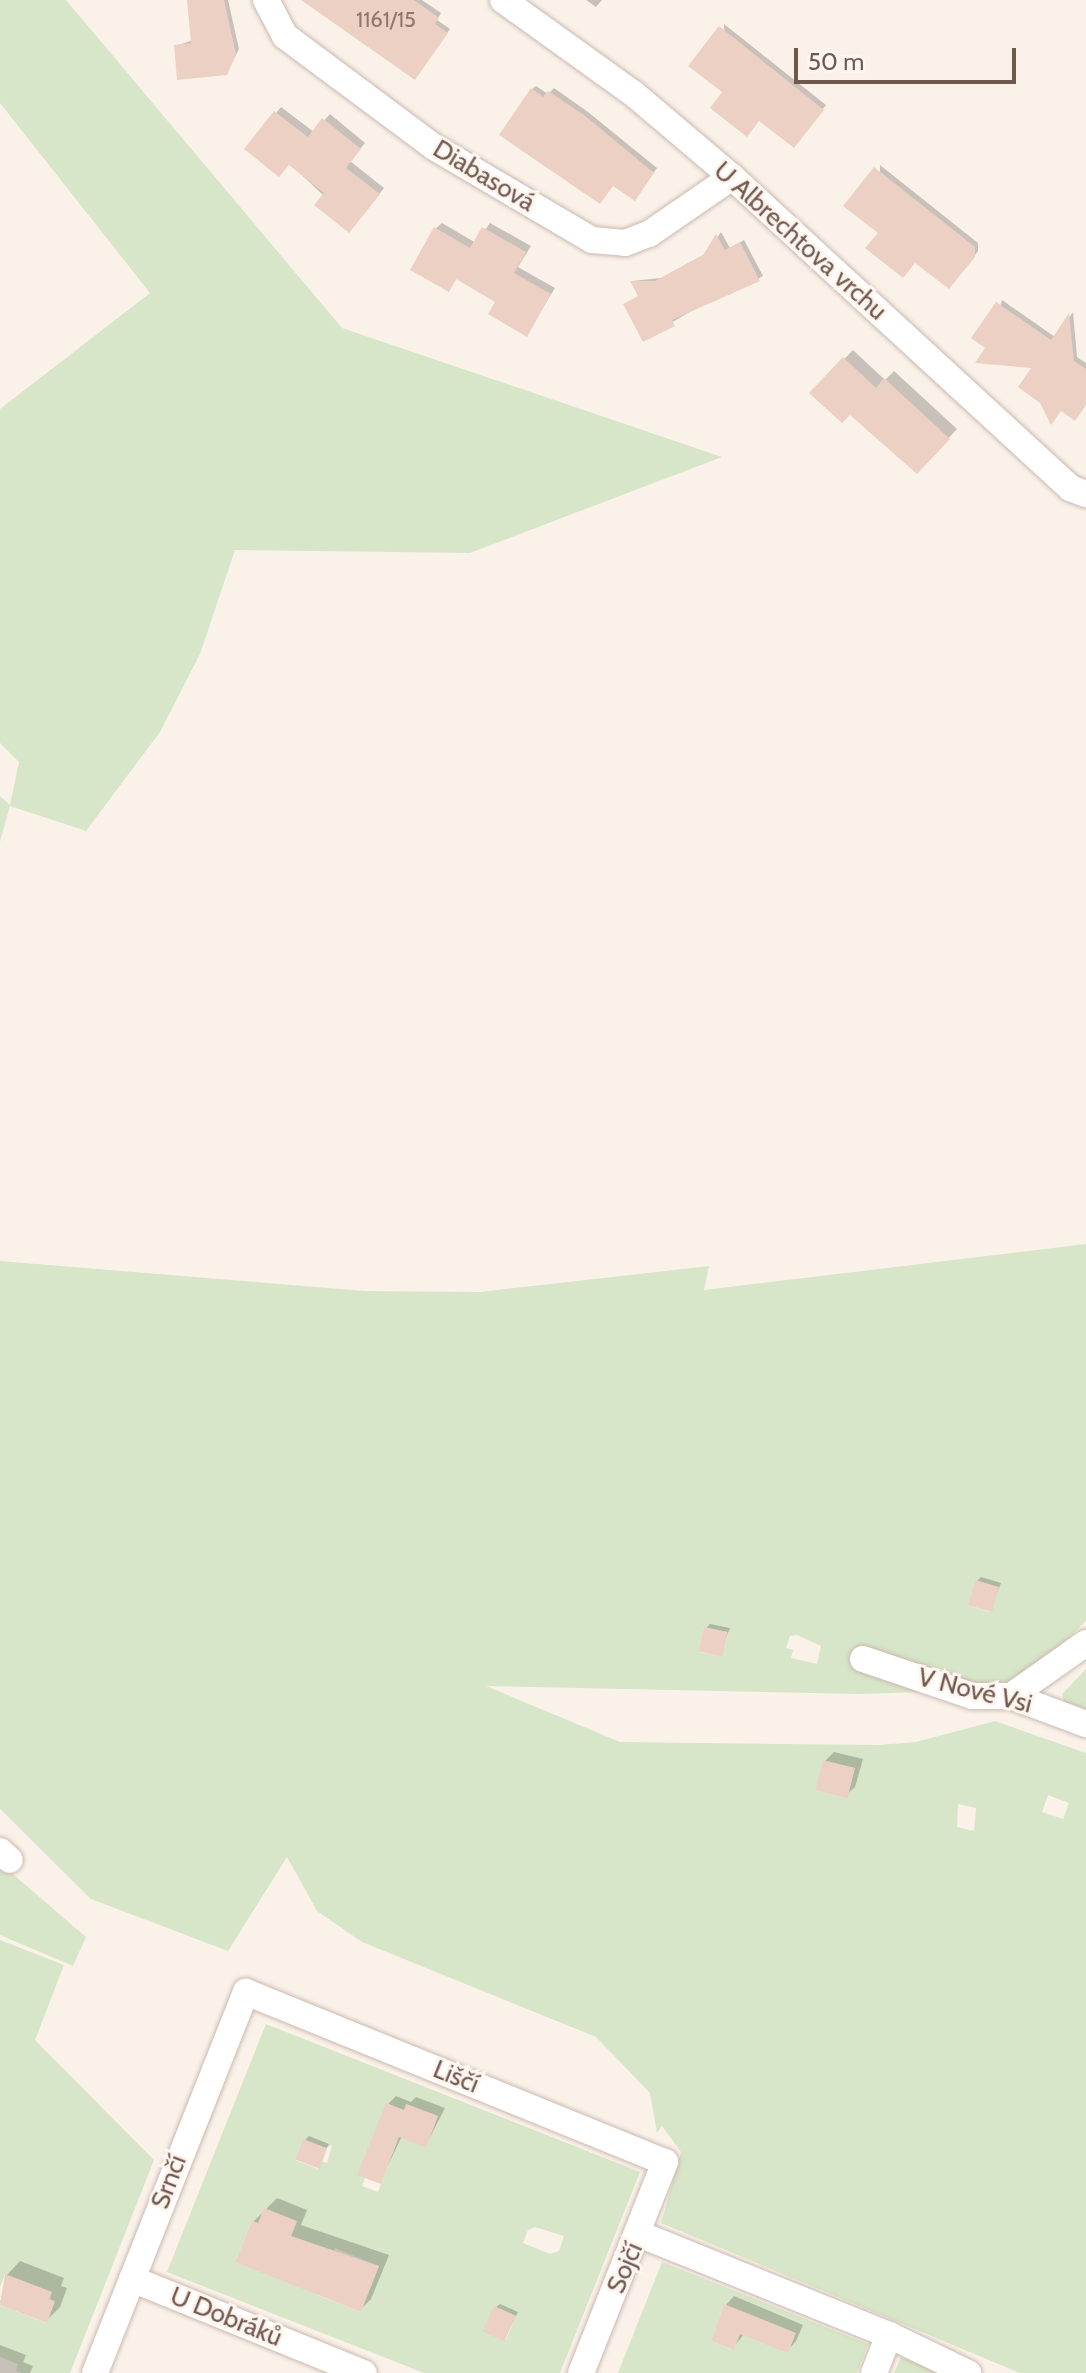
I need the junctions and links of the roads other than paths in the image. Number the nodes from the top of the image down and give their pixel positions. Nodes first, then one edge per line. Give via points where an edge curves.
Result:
1 (266, 0) edge
2 (503, 0) edge
3 (732, 177) junction
4 (1086, 494) edge
5 (1086, 1643) edge
6 (863, 1659) dead end
7 (1011, 1696) junction
8 (1086, 1724) edge
9 (246, 1992) joint
10 (665, 2162) joint
11 (639, 2234) junction
12 (132, 2279) junction
13 (889, 2335) junction
14 (95, 2373) edge
15 (364, 2373) edge
16 (581, 2373) edge
17 (874, 2373) edge
18 (968, 2373) edge

1 - 3 street, Diabasová via 285,36 434,147 592,240 625,243 649,234
2 - 3 street, U Albrechtova vrchu via 634,94
3 - 4 street, U Albrechtova vrchu via 1070,488
5 - 7 street
6 - 7 street, V Nové Vsi via 972,1696
7 - 8 street, V Nové Vsi
9 - 10 street, Liščí
9 - 12 street, Srnčí
10 - 11 street, Sojčí
11 - 13 street
11 - 16 street, Sojčí
12 - 14 street, Srnčí
12 - 15 street, U Dobráků
13 - 17 street
13 - 18 street

